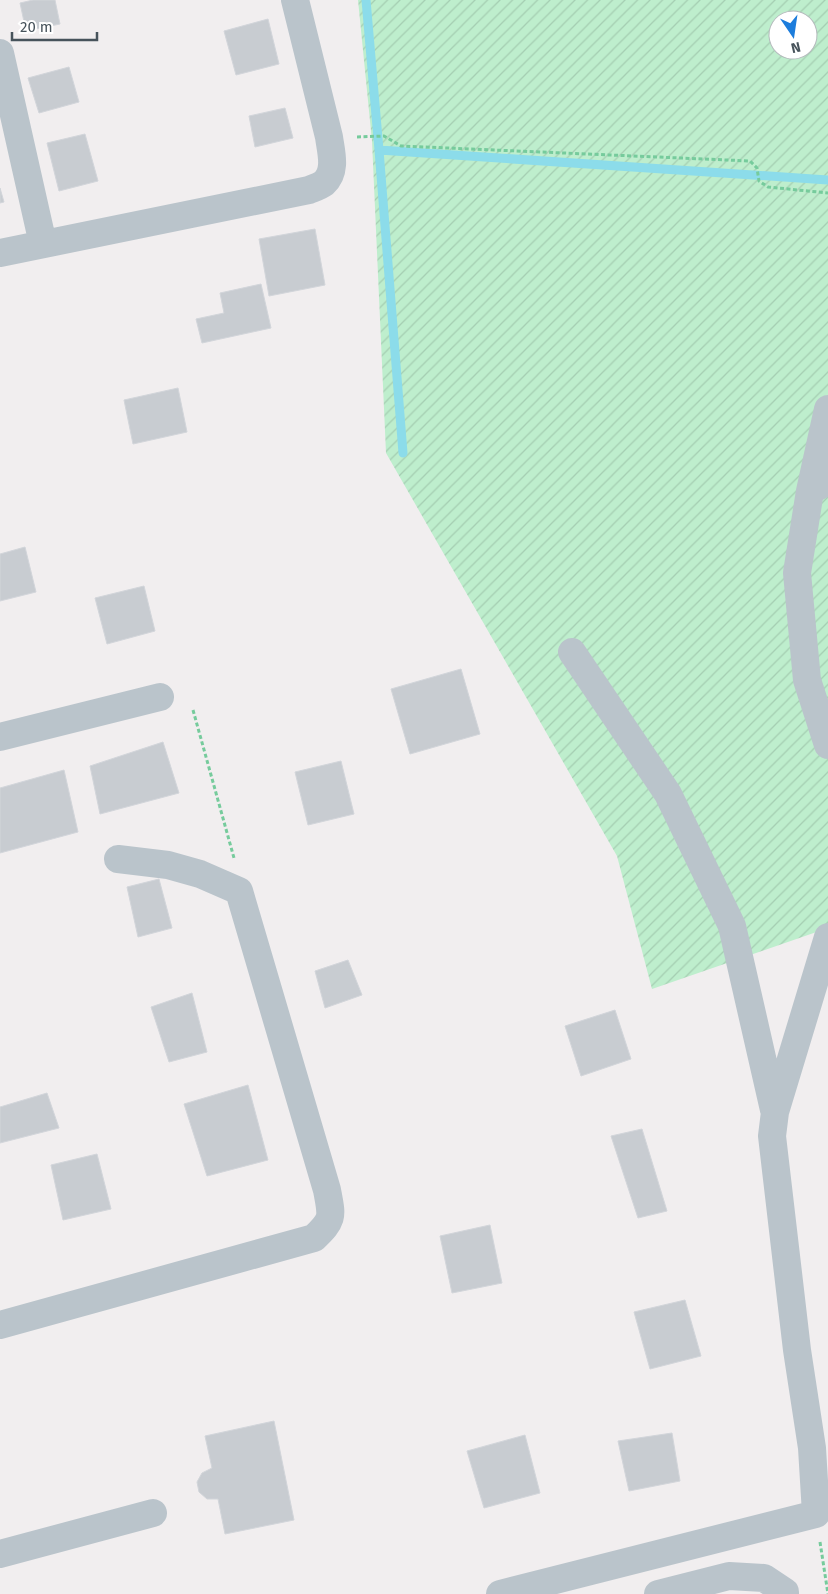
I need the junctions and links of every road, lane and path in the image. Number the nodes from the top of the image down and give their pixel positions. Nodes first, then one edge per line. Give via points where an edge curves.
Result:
1 (295, 0) edge
2 (0, 54) edge
3 (372, 137) dead end
4 (828, 192) edge
5 (43, 244) junction
6 (0, 253) edge
7 (828, 409) edge
8 (819, 486) edge
9 (572, 652) dead end
10 (160, 697) dead end
11 (193, 710) dead end
12 (0, 738) edge
13 (828, 745) edge
14 (118, 859) dead end
15 (239, 891) junction
16 (828, 937) edge
17 (775, 1112) junction
18 (0, 1325) edge
19 (153, 1513) dead end
20 (816, 1514) junction
21 (0, 1554) edge
22 (500, 1594) edge
23 (658, 1594) edge
24 (786, 1594) edge
25 (828, 1594) edge

1 - 5 street via 332,154 332,171 324,183 309,190
2 - 5 street
3 - 4 path via 384,136 401,146 750,161 757,168 759,181 768,187
5 - 6 street
7 - 8 street
8 - 13 street via 797,572 807,680
9 - 17 street via 668,794 732,926
10 - 12 street
11 - 15 path via 233,854
14 - 15 street via 168,865 200,874
15 - 18 street via 327,1190 331,1212 328,1225 314,1238
16 - 17 street
17 - 20 street via 772,1136 796,1350 812,1448
19 - 21 street
20 - 22 street
20 - 25 path
23 - 24 street via 729,1576 764,1578

